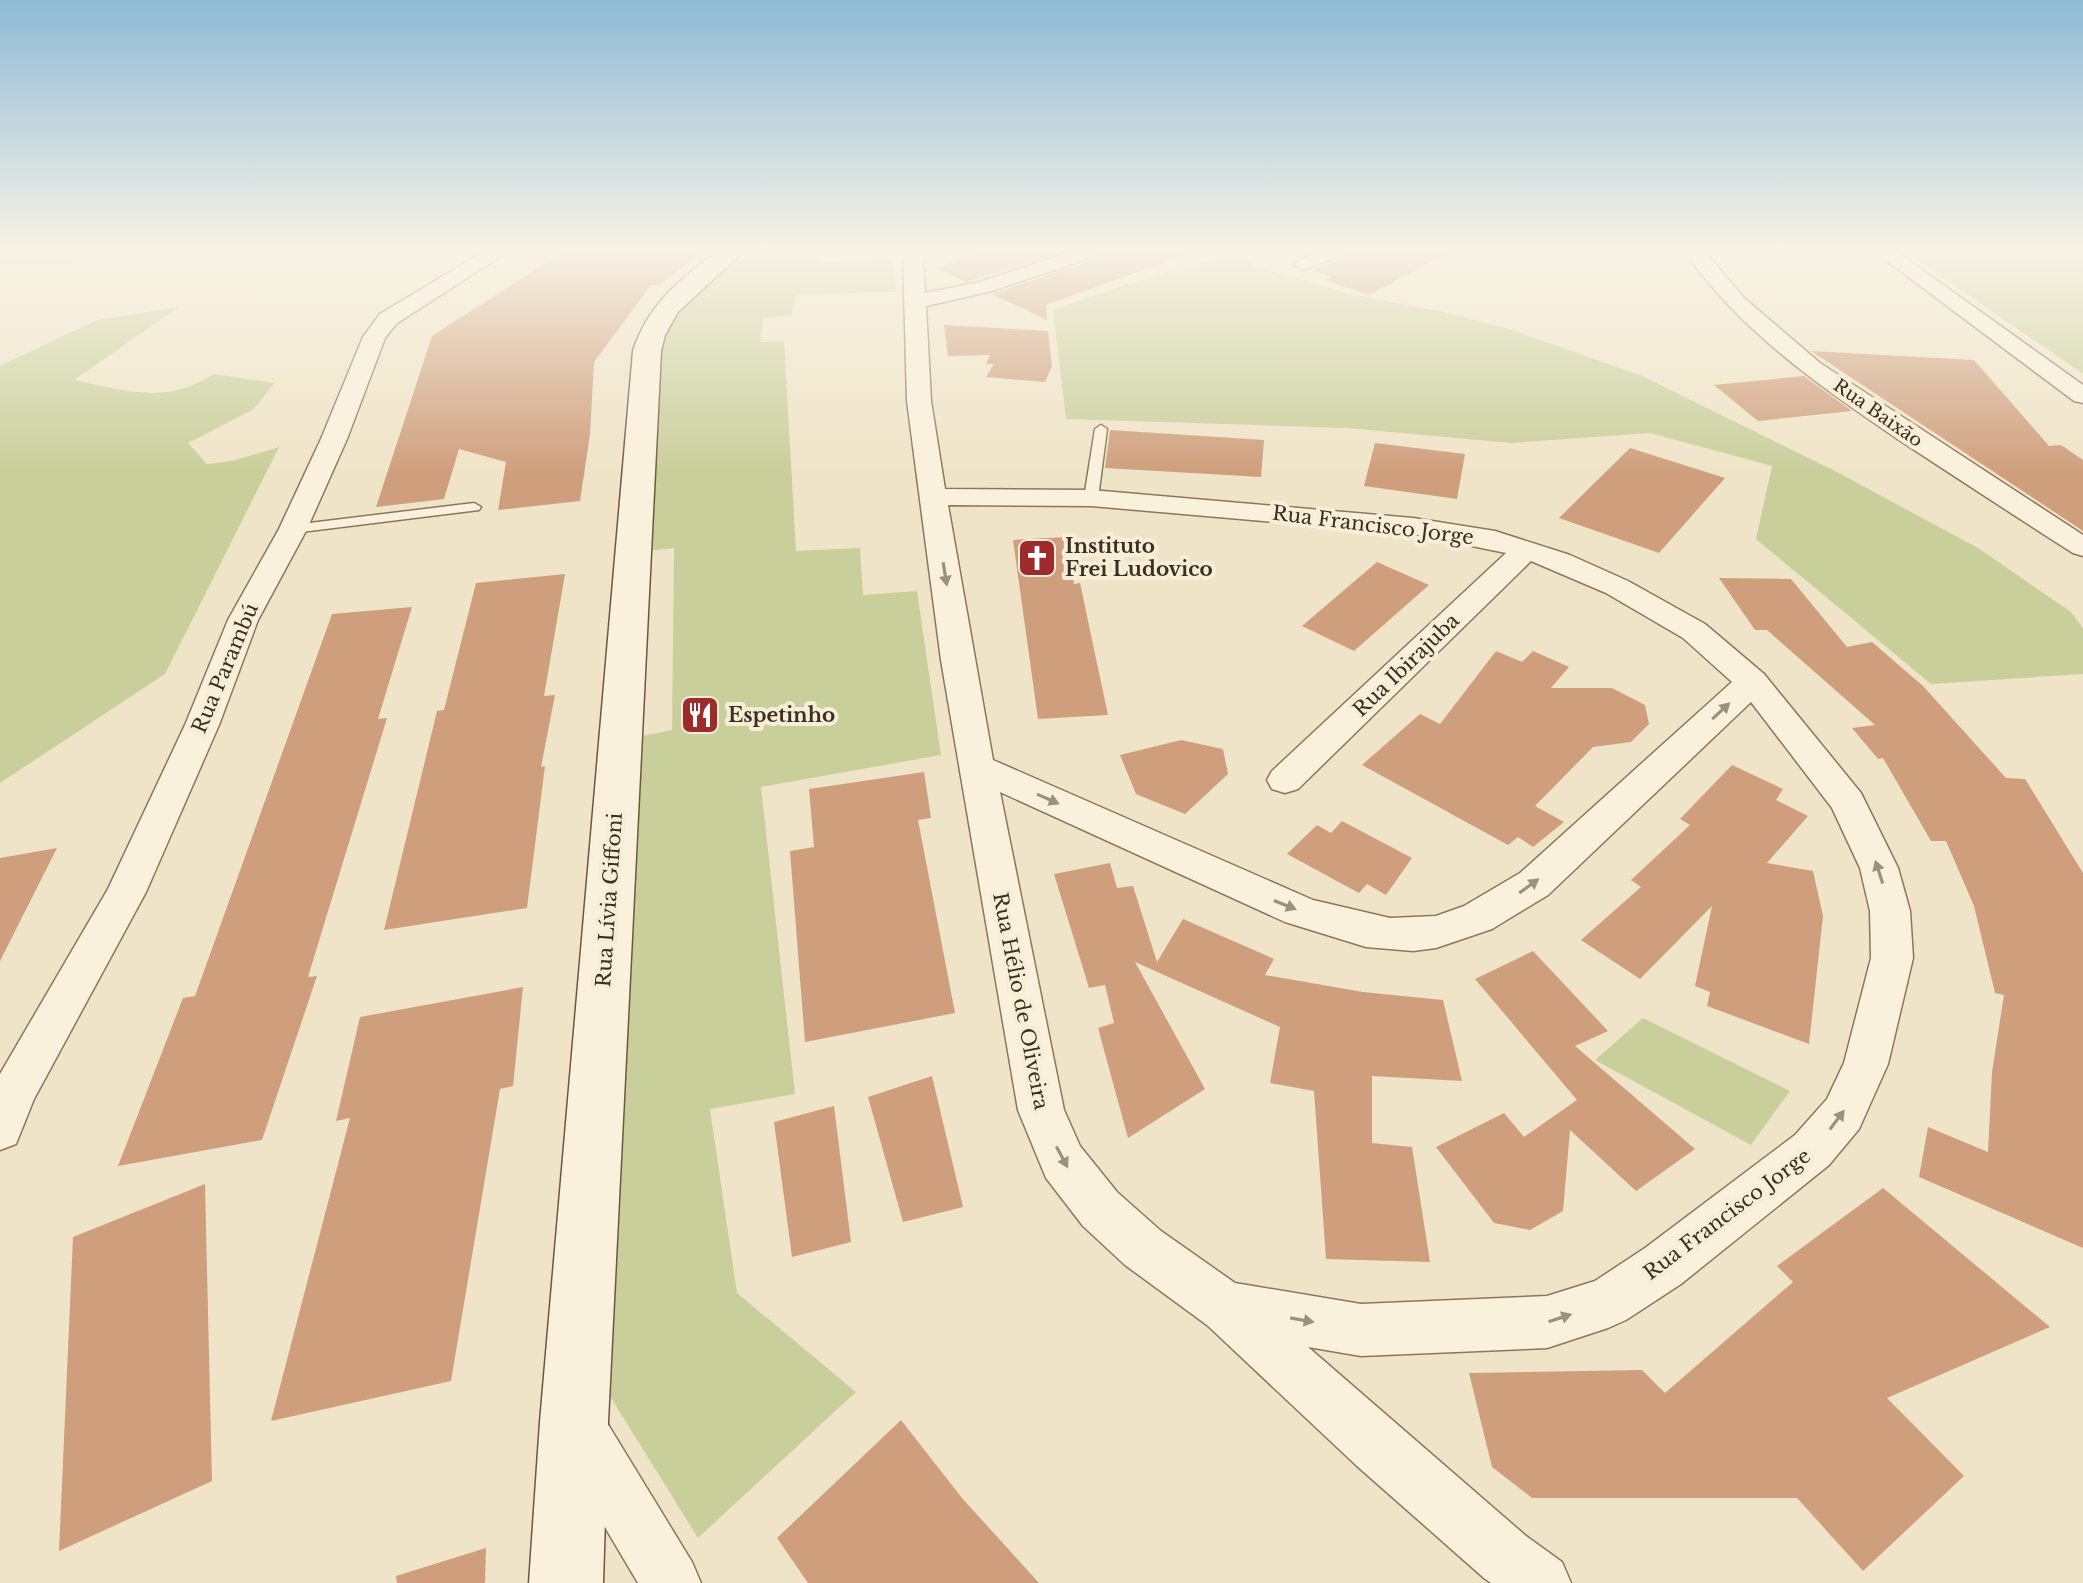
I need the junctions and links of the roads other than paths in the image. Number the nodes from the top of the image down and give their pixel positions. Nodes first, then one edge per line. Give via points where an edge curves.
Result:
1 (383, 326) edge
2 (656, 326) edge
3 (915, 326) edge
4 (1763, 326) edge
5 (1987, 326) edge
6 (2083, 396) edge
7 (1101, 429) dead end
8 (933, 497) junction
9 (1091, 498) junction
10 (474, 507) dead end
11 (293, 529) junction
12 (2083, 547) edge
13 (1527, 549) junction
14 (1752, 682) junction
15 (977, 767) junction
16 (1285, 780) dead end
17 (0, 1129) edge
18 (1225, 1307) junction
19 (574, 1422) junction
20 (566, 1583) edge
21 (671, 1583) edge
22 (1541, 1583) edge

1 - 11 street, Rua Parambú
2 - 19 street, Rua Lívia Giffoni via 647,351
3 - 8 street, Rua Hélio de Oliveira
4 - 12 street, Rua Baixão via 1846,392
5 - 6 street
7 - 9 lane
8 - 9 street, Rua Francisco Jorge
8 -> 15 street, Rua Hélio de Oliveira
9 - 13 street, Rua Francisco Jorge via 1413,526
10 - 11 lane
11 - 17 street, Rua Parambú via 243,620 126,892 14,1092
13 - 14 street, Rua Francisco Jorge via 1657,608 1694,631
13 - 16 street, Rua Ibirajuba
15 -> 14 street via 1301,912 1408,935 1456,927 1534,884
18 -> 14 street, Rua Francisco Jorge via 1361,1330 1547,1322 1608,1302 1663,1266 1812,1150 1843,1114 1866,1064 1892,958 1890,911 1879,868 1848,802
15 -> 18 street, Rua Hélio de Oliveira via 1041,1110 1063,1162 1100,1209 1143,1248
18 - 22 street, Rua Hélio de Oliveira via 1377,1446
19 - 20 street, Rua Lívia Giffoni
19 - 21 street

